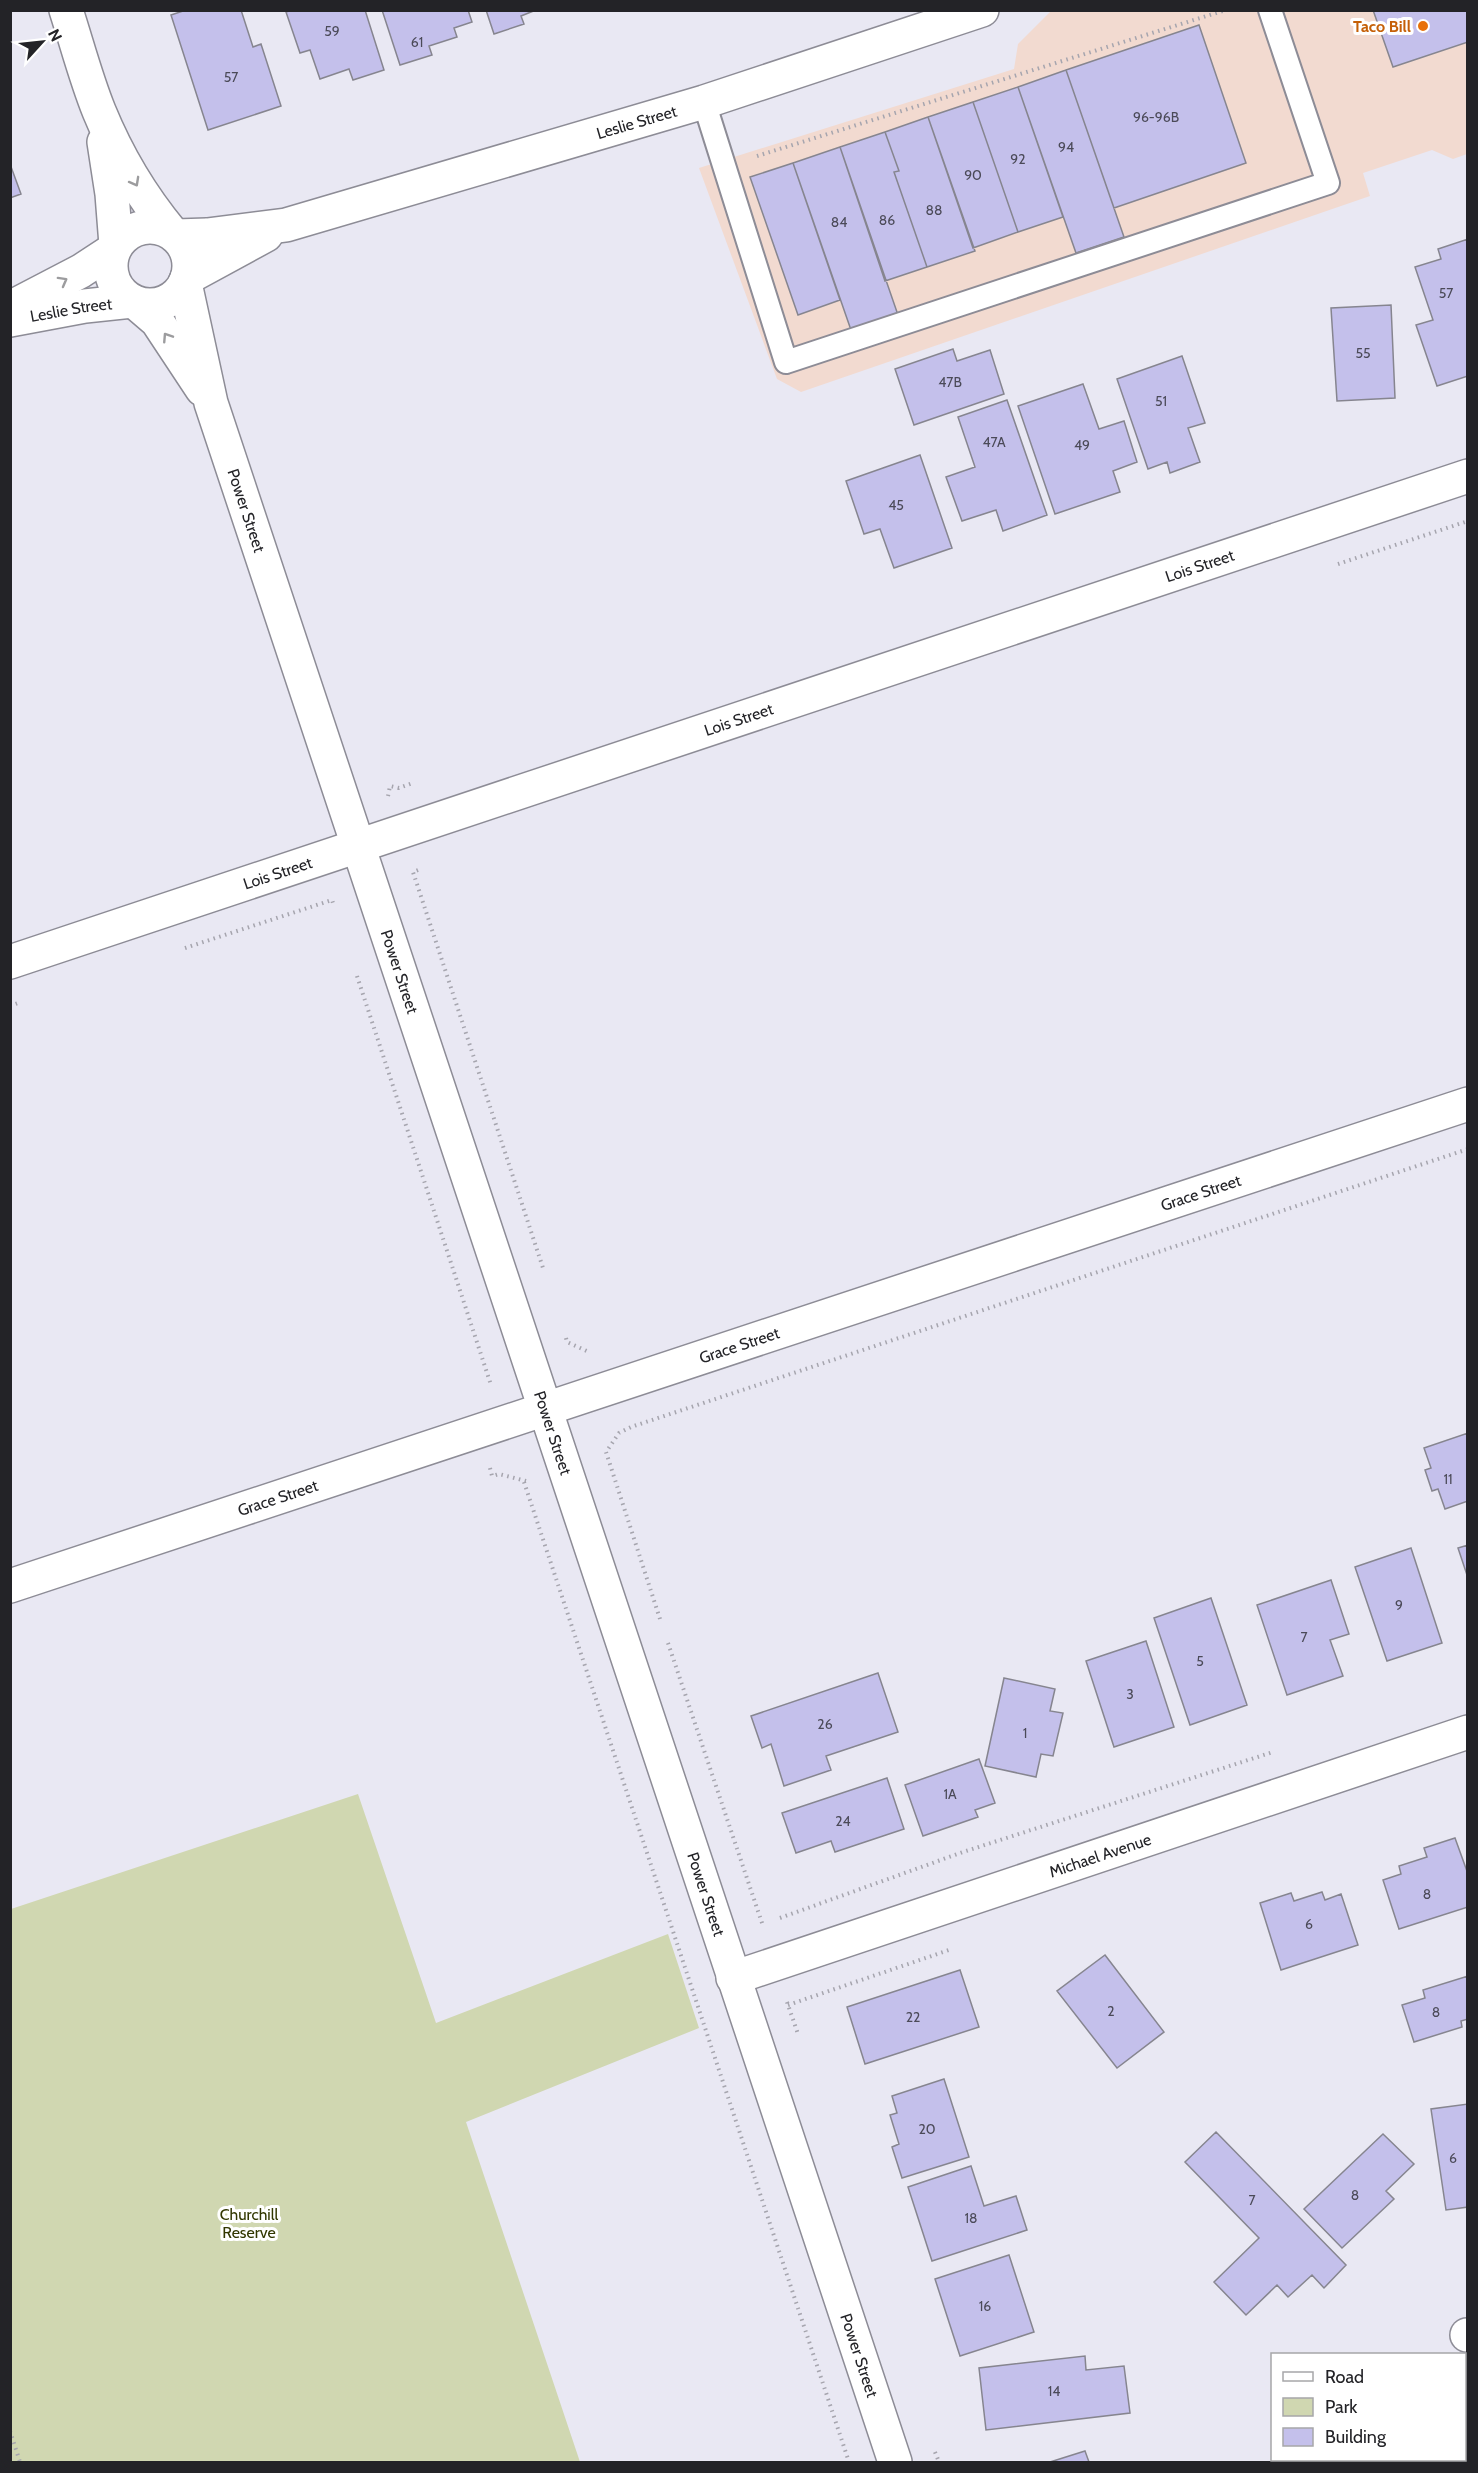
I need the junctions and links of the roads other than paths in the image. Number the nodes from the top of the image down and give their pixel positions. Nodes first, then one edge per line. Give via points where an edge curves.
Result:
1 (66, 10) edge
2 (982, 10) edge
3 (1270, 10) edge
4 (704, 102) junction
5 (99, 111) junction
6 (286, 225) junction
7 (174, 234) junction
8 (115, 247) junction
9 (186, 280) junction
10 (134, 302) junction
11 (10, 308) edge
12 (10, 320) edge
13 (211, 404) junction
14 (1467, 476) edge
15 (358, 846) junction
16 (10, 962) edge
17 (1467, 1104) edge
18 (545, 1410) junction
19 (10, 1586) edge
20 (1467, 1732) edge
21 (733, 1978) junction
22 (895, 2463) edge

1 - 5 street
2 - 4 street, Leslie Street
3 - 4 lane via 1328,183 786,362
4 - 6 street, Leslie Street
5 -> 7 street via 135,182
5 - 8 street via 112,194
6 - 7 street, Leslie Street via 207,235
6 - 9 street, Leslie Street
7 - 8 street via 147,226 135,229
7 - 9 street via 188,255
8 - 10 street via 111,273 115,284
11 -> 8 street, Leslie Street via 81,271
9 - 10 street via 170,300 148,305
9 - 13 street, Power Street
10 - 12 street, Leslie Street via 85,306
13 -> 10 street, Power Street via 157,321
13 - 15 street, Power Street
14 - 15 street, Lois Street
15 - 16 street, Lois Street
15 - 18 street, Power Street
17 - 18 street, Grace Street
18 - 19 street, Grace Street
18 - 21 street, Power Street
20 - 21 street, Michael Avenue
21 - 22 street, Power Street

